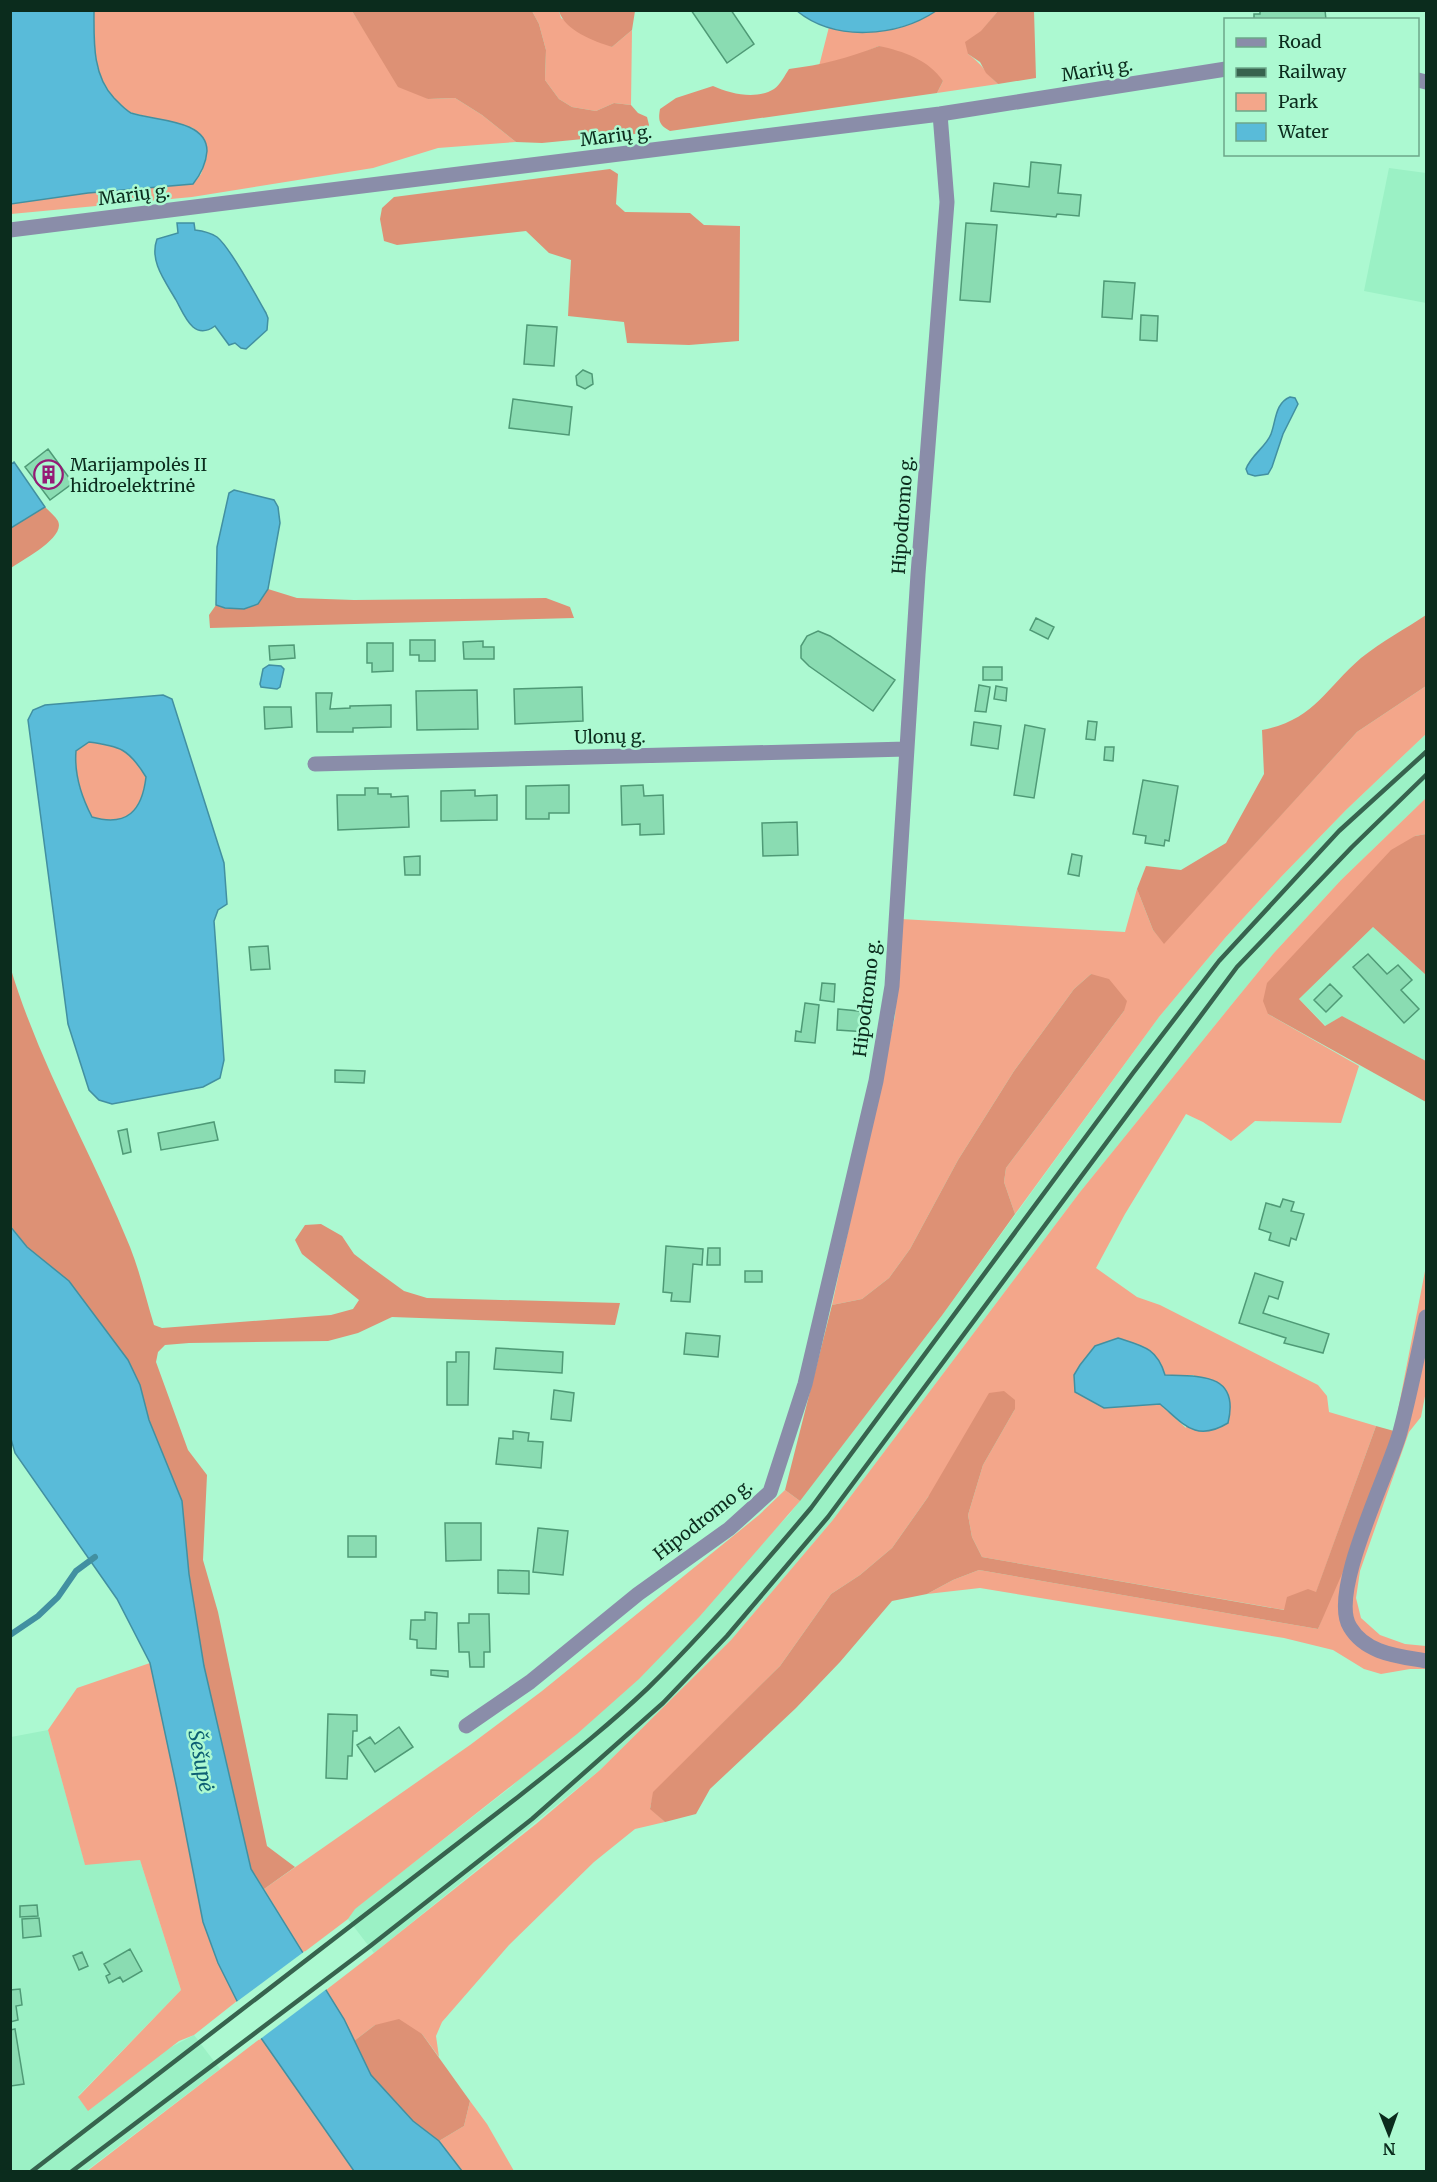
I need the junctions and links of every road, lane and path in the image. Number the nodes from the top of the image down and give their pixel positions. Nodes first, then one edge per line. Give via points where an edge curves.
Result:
1 (1224, 69) edge
2 (940, 114) junction
3 (10, 230) edge
4 (907, 749) junction
5 (315, 764) dead end
6 (1426, 1317) edge
7 (1426, 1661) edge
8 (466, 1726) dead end

1 - 2 street, Marių g.
2 - 3 street, Marių g.
2 - 4 street, Hipodromo g. via 947,202
4 - 5 street, Ulonų g.
4 - 8 street, Hipodromo g. via 892,986 876,1081 805,1384 770,1492 729,1529 638,1594 530,1682
6 - 7 street via 1399,1434 1348,1576 1344,1612 1350,1627 1371,1647

